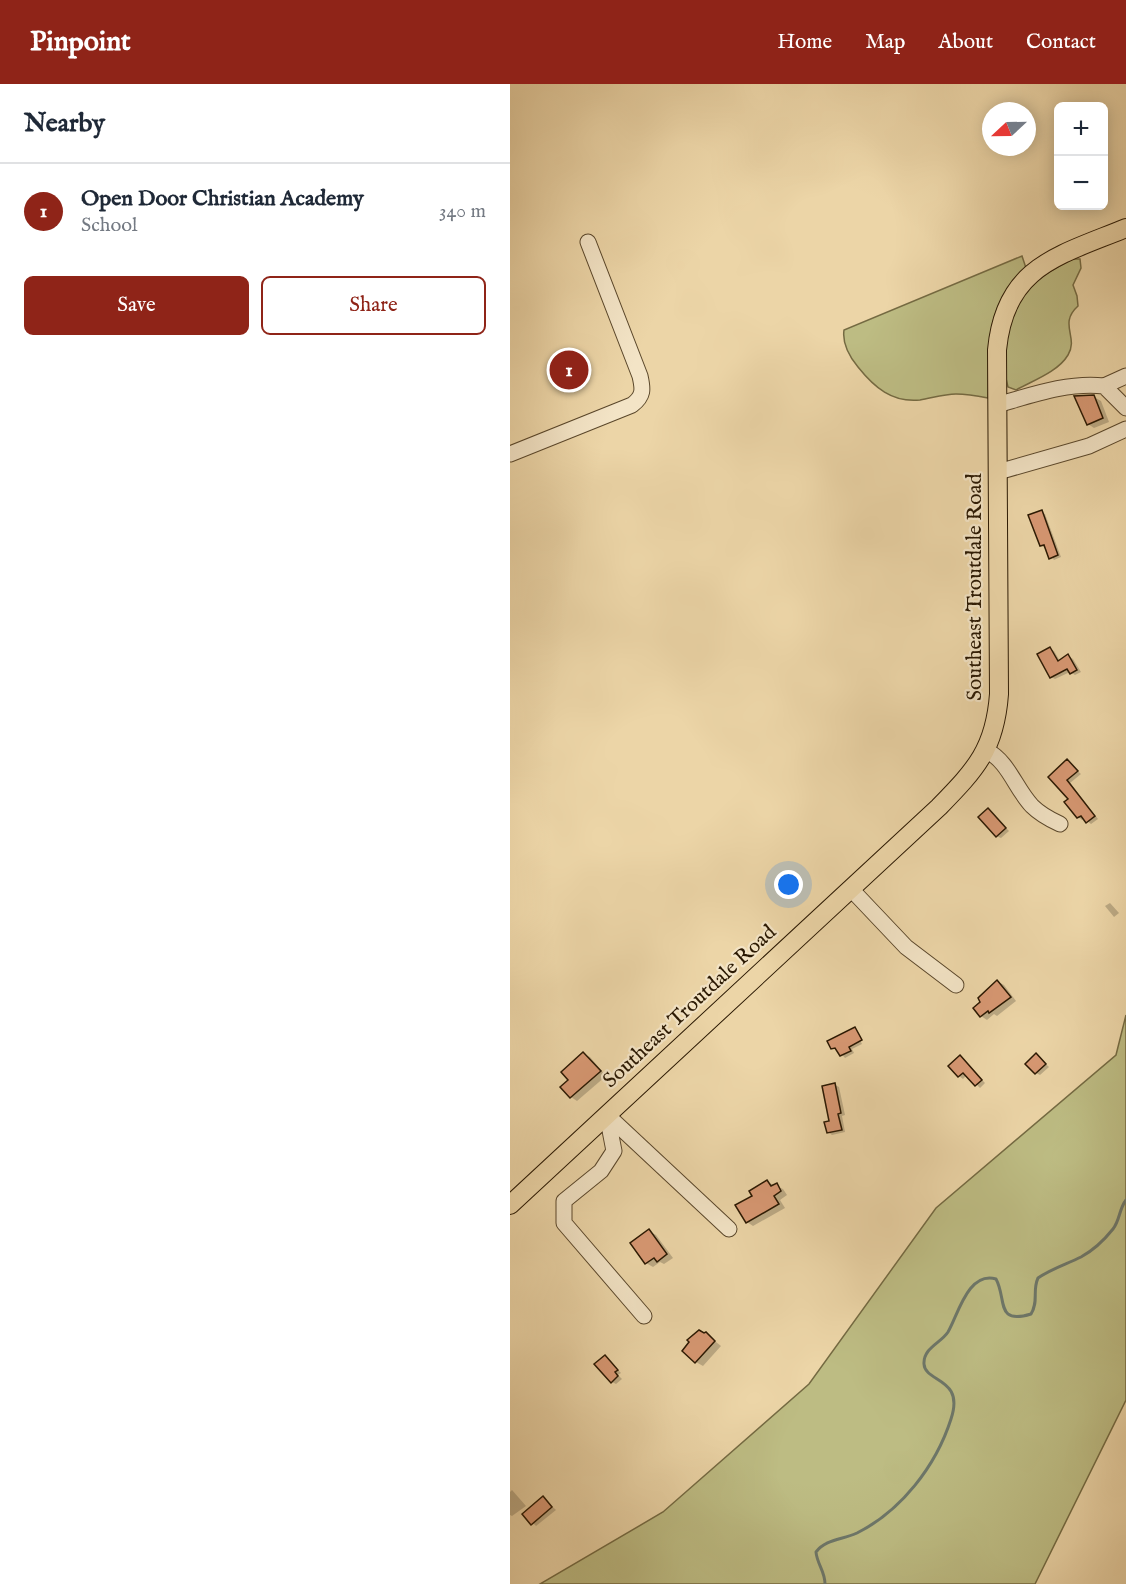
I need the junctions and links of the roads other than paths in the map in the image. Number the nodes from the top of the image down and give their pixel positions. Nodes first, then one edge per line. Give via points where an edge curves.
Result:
1 (1126, 228) edge
2 (588, 242) dead end
3 (1126, 376) edge
4 (1104, 386) junction
5 (997, 405) junction
6 (1126, 408) edge
7 (1126, 429) edge
8 (510, 454) edge
9 (998, 472) junction
10 (986, 750) junction
11 (1060, 824) dead end
12 (851, 889) junction
13 (956, 986) dead end
14 (608, 1115) junction
15 (510, 1205) edge
16 (729, 1229) dead end
17 (644, 1316) dead end

1 - 5 main road, Southeast Troutdale Road via 1046,263 1013,294 999,328
2 - 8 lane via 643,390 632,405
3 - 4 lane
4 - 5 lane via 1083,384 1054,389
4 - 6 lane
5 - 9 main road, Southeast Troutdale Road
7 - 9 lane via 1089,446
9 - 10 main road, Southeast Troutdale Road via 999,694 995,725
10 - 11 lane via 1001,760 1031,805
10 - 12 main road, Southeast Troutdale Road via 950,795
12 - 13 lane via 906,947
12 - 14 main road, Southeast Troutdale Road
14 - 15 main road, Southeast Troutdale Road
14 - 16 lane
14 - 17 lane via 614,1151 601,1171 564,1201 564,1223

